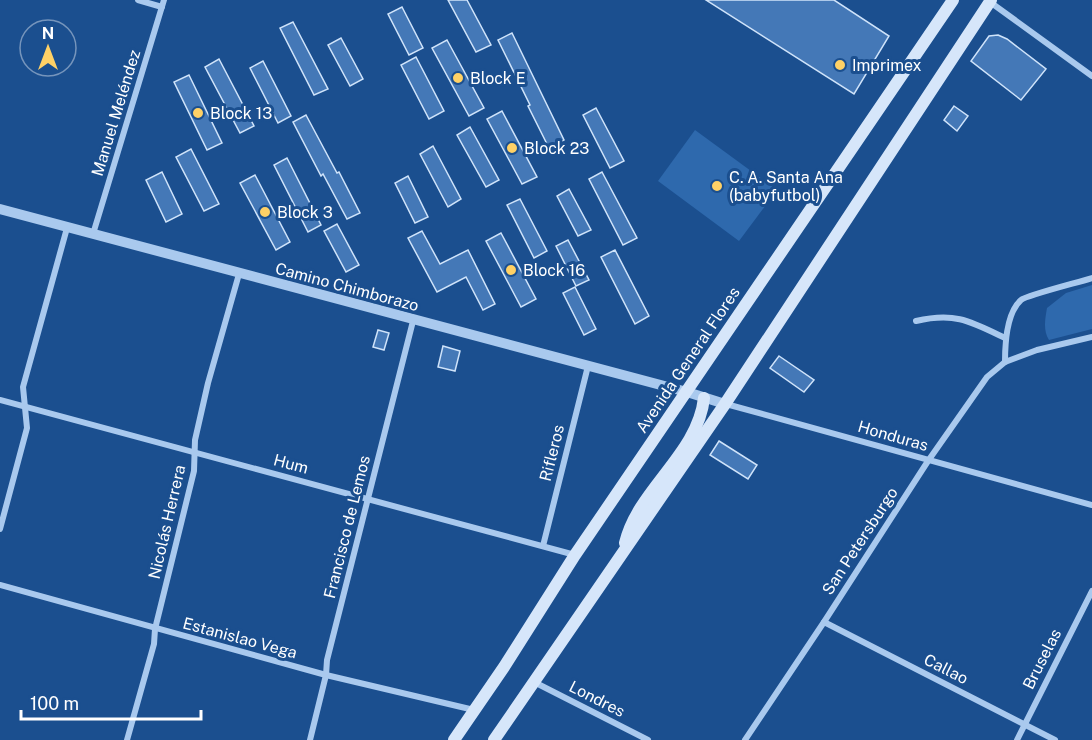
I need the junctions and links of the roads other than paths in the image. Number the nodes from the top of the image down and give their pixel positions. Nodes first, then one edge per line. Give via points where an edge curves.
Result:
1 (138, 0) edge
2 (953, 0) edge
3 (990, 1) edge
4 (163, 3) edge
5 (1092, 76) edge
6 (0, 209) edge
7 (67, 228) junction
8 (93, 234) junction
9 (239, 274) junction
10 (1092, 278) edge
11 (413, 321) junction
12 (916, 321) dead end
13 (1092, 337) edge
14 (1005, 338) junction
15 (1005, 362) junction
16 (588, 366) junction
17 (687, 392) junction
18 (704, 398) junction
19 (0, 400) edge
20 (725, 404) junction
21 (25, 406) junction
22 (195, 452) junction
23 (928, 461) junction
24 (368, 498) junction
25 (1092, 505) edge
26 (0, 528) edge
27 (543, 546) junction
28 (623, 553) junction
29 (575, 555) junction
30 (0, 585) edge
31 (1092, 591) edge
32 (825, 622) junction
33 (155, 629) junction
34 (326, 675) junction
35 (534, 682) junction
36 (474, 710) junction
37 (1024, 725) junction
38 (127, 740) edge
39 (310, 740) edge
40 (454, 740) edge
41 (494, 740) edge
42 (648, 740) edge
43 (745, 740) edge
44 (1017, 740) edge
45 (1055, 740) edge

1 - 4 street
2 - 17 main road, Avenida General Flores
3 - 5 street
3 - 20 main road
4 - 8 street, Manuel Meléndez
6 - 7 street, Camino Chimborazo
7 - 8 street, Camino Chimborazo
7 - 21 street via 23,387
8 - 9 street, Camino Chimborazo
9 - 11 street, Camino Chimborazo
9 - 22 street, Nicolás Herrera via 208,383
10 - 14 street via 1022,299 1014,309
11 - 16 street, Camino Chimborazo
11 - 24 street, Francisco de Lemos
12 - 14 street via 951,316 974,322
13 - 15 street
14 - 15 street
15 - 23 street, San Petersburgo via 987,377
16 - 17 street, Camino Chimborazo
16 - 27 street, Rifleros
17 - 18 street, Honduras
17 - 29 main road, Avenida General Flores
18 - 20 street, Honduras
18 - 28 main road via 699,423 633,521
19 - 21 street, Hum
20 - 23 street, Honduras
20 - 28 main road
21 - 22 street, Hum
21 - 26 street via 27,428
22 - 24 street, Hum
22 - 33 street, Nicolás Herrera via 194,471
23 - 25 street, Honduras
23 - 32 street, San Petersburgo
24 - 27 street, Hum
24 - 34 street, Francisco de Lemos
27 - 29 street, Hum
28 - 35 main road
29 - 36 main road, Avenida General Flores
30 - 33 street, Estanislao Vega
31 - 37 street, Bruselas
32 - 37 street, Callao
32 - 43 street, San Petersburgo
33 - 34 street, Estanislao Vega
33 - 38 street, Nicolás Herrera
34 - 36 street, Estanislao Vega
34 - 39 street, Francisco de Lemos
35 - 41 main road
35 - 42 street, Londres
36 - 40 main road, Avenida General Flores
37 - 44 street, Bruselas
37 - 45 street, Callao

